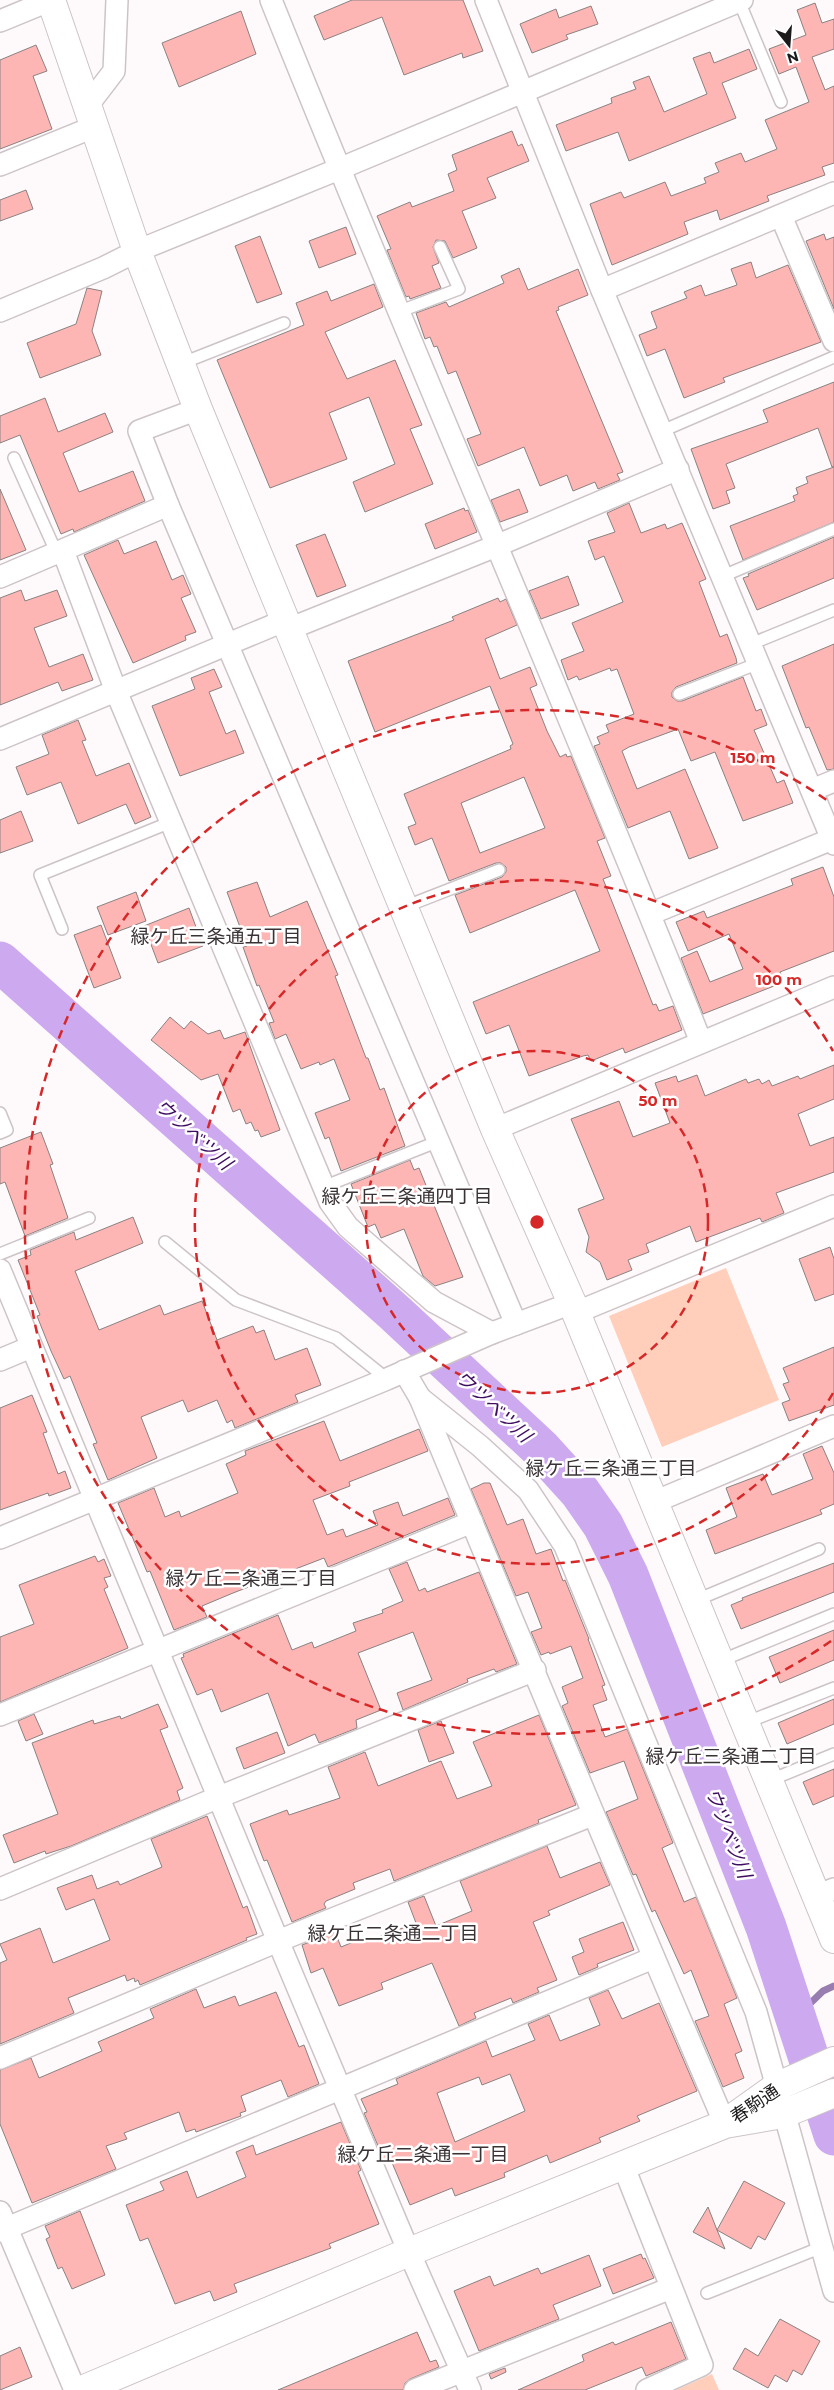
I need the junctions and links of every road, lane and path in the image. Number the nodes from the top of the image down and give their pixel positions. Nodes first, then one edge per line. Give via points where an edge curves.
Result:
1 (51, 0) edge
2 (117, 0) edge
3 (271, 0) edge
4 (486, 0) edge
5 (740, 0) edge
6 (0, 21) edge
7 (523, 92) junction
8 (781, 102) dead end
9 (92, 115) junction
10 (0, 165) edge
11 (339, 170) junction
12 (834, 193) edge
13 (781, 216) junction
14 (440, 247) dead end
15 (137, 251) junction
16 (602, 290) junction
17 (0, 311) edge
18 (398, 312) junction
19 (284, 323) dead end
20 (834, 341) edge
21 (834, 357) edge
22 (180, 364) junction
23 (198, 409) junction
24 (662, 431) junction
25 (14, 458) dead end
26 (678, 469) junction
27 (168, 505) junction
28 (834, 529) edge
29 (496, 546) junction
30 (60, 553) junction
31 (723, 576) junction
32 (0, 578) edge
33 (834, 610) edge
34 (288, 624) junction
35 (229, 644) junction
36 (755, 654) junction
37 (116, 691) junction
38 (679, 694) dead end
39 (1, 735) edge
40 (834, 781) edge
41 (812, 790) junction
42 (171, 822) junction
43 (833, 841) edge
44 (499, 870) dead end
45 (404, 907) junction
46 (650, 914) junction
47 (62, 928) dead end
48 (834, 987) edge
49 (702, 1042) junction
50 (0, 1113) edge
51 (495, 1128) junction
52 (0, 1133) edge
53 (439, 1141) junction
54 (323, 1187) junction
55 (834, 1206) edge
56 (89, 1218) dead end
57 (165, 1242) dead end
58 (0, 1254) edge
59 (0, 1270) edge
60 (573, 1308) junction
61 (516, 1324) junction
62 (492, 1333) junction
63 (31, 1347) junction
64 (0, 1360) edge
65 (402, 1372) junction
66 (420, 1398) junction
67 (834, 1426) edge
68 (94, 1498) junction
69 (652, 1503) junction
70 (472, 1522) junction
71 (0, 1538) edge
72 (819, 1549) dead end
73 (693, 1601) junction
74 (834, 1614) edge
75 (157, 1650) junction
76 (718, 1662) junction
77 (535, 1670) junction
78 (834, 1688) edge
79 (0, 1716) edge
80 (744, 1724) junction
81 (834, 1754) edge
82 (768, 1781) junction
83 (219, 1796) junction
84 (592, 1815) junction
85 (0, 1889) edge
86 (825, 1893) edge
87 (834, 1939) edge
88 (278, 1941) junction
89 (654, 1958) junction
90 (0, 2058) edge
91 (834, 2061) edge
92 (785, 2083) junction
93 (340, 2088) junction
94 (834, 2093) edge
95 (792, 2110) junction
96 (725, 2124) junction
97 (624, 2165) junction
98 (2, 2223) edge
99 (822, 2247) junction
100 (409, 2252) junction
101 (671, 2288) junction
102 (834, 2291) edge
103 (707, 2293) dead end
104 (462, 2371) junction
105 (75, 2390) edge
106 (82, 2390) edge
107 (415, 2390) edge
108 (470, 2390) edge
109 (647, 2390) edge

1 - 6 street
1 - 9 street
2 - 9 street via 114,71
3 - 11 street
4 - 7 street
5 - 7 street
5 - 8 lane
7 - 11 street
7 - 16 street
9 - 10 street
9 - 15 street
11 - 15 street
11 - 18 street
12 - 13 street
13 - 16 street
13 - 20 street
14 - 18 lane via 459,289
15 - 17 street
15 - 22 street
16 - 24 street
18 - 29 street
19 - 22 lane
21 - 24 lane
22 - 23 street
23 - 27 street via 139,431
23 - 34 street
24 - 26 street
25 - 30 lane
26 - 29 street
26 - 31 street
27 - 30 street
27 - 35 street
28 - 31 lane
29 - 34 street
29 - 46 street
30 - 32 street
30 - 37 street
31 - 36 street
33 - 36 lane
34 - 35 street
34 - 45 street
35 - 37 street
35 - 53 street
36 - 38 lane
36 - 41 street
37 - 39 street
37 - 42 street
40 - 41 street
41 - 43 street
42 - 47 lane via 40,874
42 - 54 street
43 - 46 street
44 - 45 lane
45 - 51 street
46 - 49 street
48 - 49 street
49 - 51 street
50 - 52 lane via 7,1130
51 - 60 street
53 - 54 lane
53 - 61 street
54 - 62 street via 348,1227 434,1302
55 - 60 street
56 - 58 lane
57 - 65 lane via 236,1300 336,1338
59 - 63 street
60 - 61 street
60 - 69 street
61 - 62 street
62 - 65 street
63 - 64 street
63 - 68 street
65 - 66 street
65 - 68 street
66 - 70 street
66 - 92 street via 528,1490 565,1546
67 - 69 street
68 - 71 street
68 - 75 street
69 - 73 street
70 - 75 street
70 - 77 street
72 - 73 lane
73 - 76 street
74 - 76 lane
75 - 79 street
75 - 83 street
76 - 80 street
77 - 83 street
77 - 84 street
78 - 80 lane
80 - 82 street
81 - 82 lane
82 - 86 street
83 - 85 street
83 - 88 street
84 - 88 street
84 - 89 street
86 - 87 street
88 - 90 street
88 - 93 street
89 - 93 street
89 - 96 street
91 - 92 street, 春駒通
92 - 95 street
92 - 96 street, 春駒通
93 - 98 street
93 - 100 street
94 - 95 street, 春駒通
95 - 96 street, 春駒通
95 - 99 street
96 - 97 street
97 - 100 street
97 - 101 street
98 - 105 street
99 - 102 street
99 - 103 lane
100 - 104 street
100 - 106 street
101 - 104 street
101 - 109 street via 702,2365
104 - 107 street
104 - 108 street

